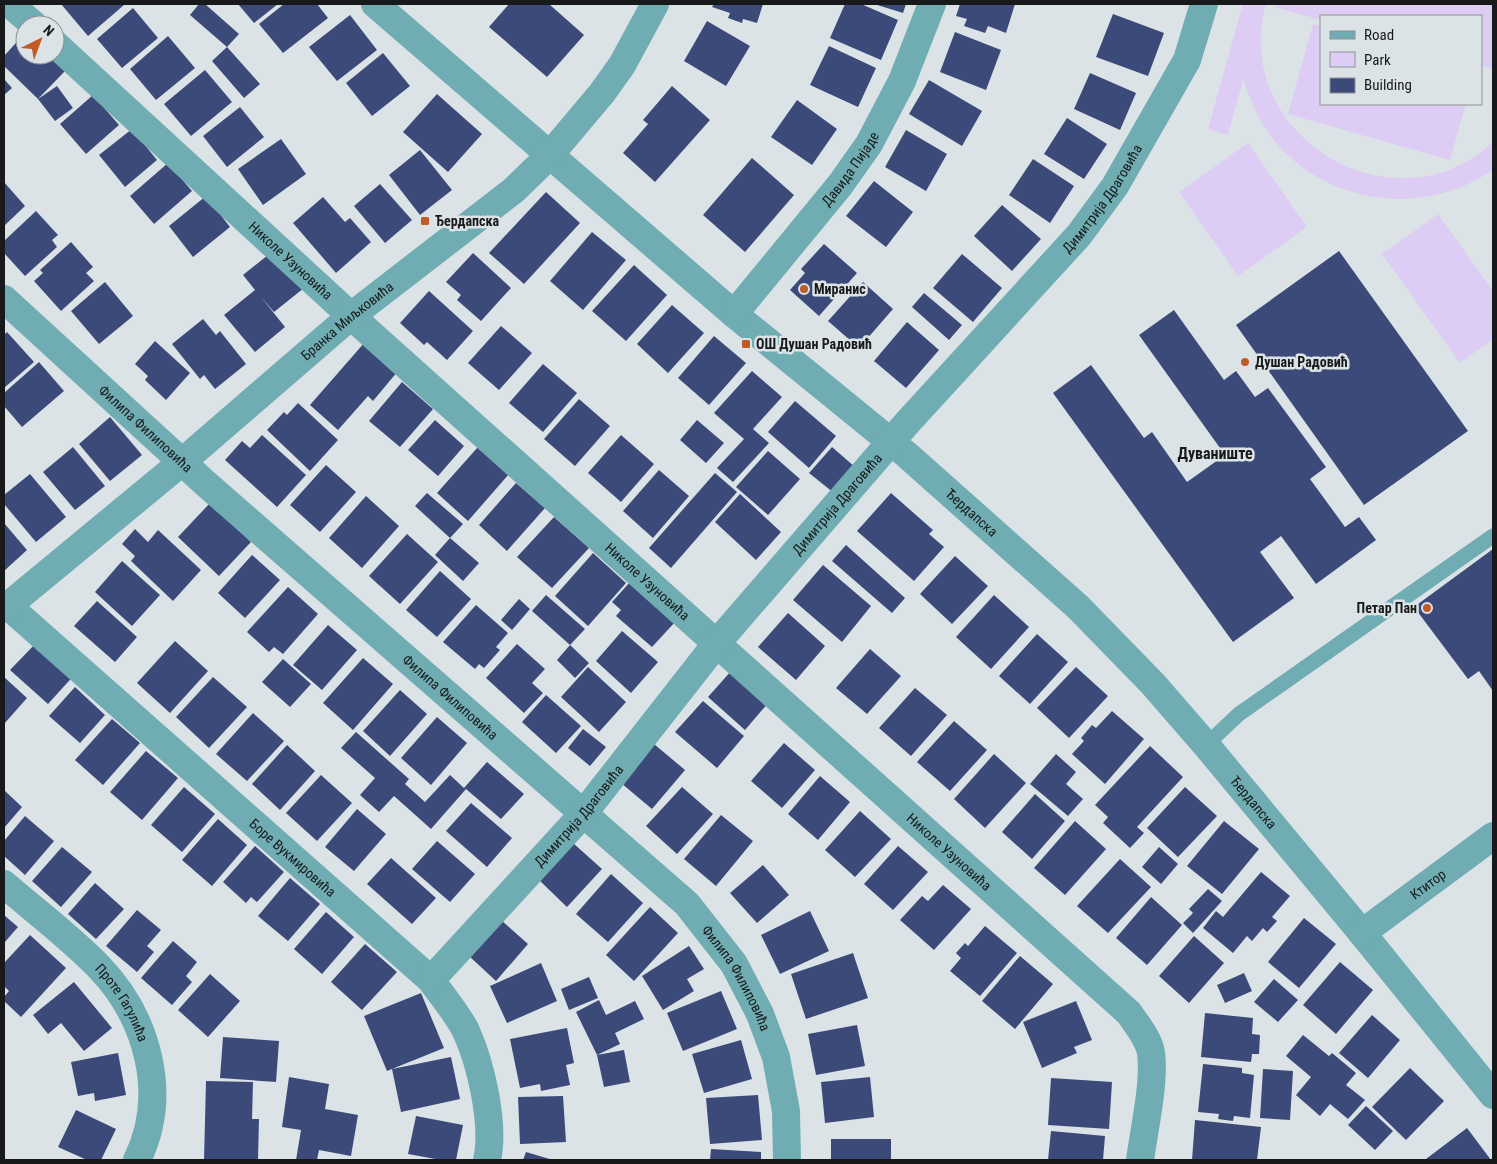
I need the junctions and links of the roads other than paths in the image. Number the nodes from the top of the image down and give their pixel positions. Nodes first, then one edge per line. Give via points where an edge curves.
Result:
1 (10, 4) edge
2 (375, 4) edge
3 (655, 4) edge
4 (932, 4) edge
5 (1204, 4) edge
6 (23, 15) edge
7 (65, 53) edge
8 (549, 156) junction
9 (6, 304) edge
10 (734, 314) junction
11 (352, 316) junction
12 (890, 443) junction
13 (182, 462) junction
14 (1493, 536) edge
15 (6, 608) edge
16 (716, 644) junction
17 (1206, 745) junction
18 (582, 814) junction
19 (1493, 836) edge
20 (4, 884) edge
21 (1362, 932) junction
22 (431, 980) junction
23 (1493, 1095) edge
24 (137, 1160) edge
25 (487, 1160) edge
26 (787, 1160) edge
27 (1140, 1160) edge

1 - 6 street
2 - 8 street, Ђердапска
3 - 8 street, Бранка Миљковића via 622,65
4 - 10 street, Давида Пијаде via 902,82 869,144 840,185
5 - 12 street, Димитрија Драговића via 1186,60 1110,193 1079,235
7 - 11 street, Николе Узуновића
8 - 10 street, Ђердапска
8 - 11 street, Бранка Миљковића via 514,190
9 - 13 street, Филипа Филиповића
10 - 12 street, Ђердапска
11 - 13 street, Бранка Миљковића
11 - 16 street, Николе Узуновића
12 - 16 street, Димитрија Драговића
12 - 17 street, Ђердапска via 1078,607 1153,684
13 - 15 street, Бранка Миљковића
13 - 18 street, Филипа Филиповића
14 - 17 lane via 1239,714
15 - 22 street, Боре Вукмировића
16 - 18 street, Димитрија Драговића
16 - 27 street, Николе Узуновића via 1129,1013 1143,1033 1151,1053
17 - 21 street, Ђердапска
18 - 22 street, Димитрија Драговића
18 - 26 street, Филипа Филиповића via 687,904 734,964 760,1014 776,1057 786,1111
19 - 21 street, Ктитор
20 - 24 street, Проте Гагулића via 99,967 125,1000 144,1036 152,1076 153,1110 146,1143
21 - 23 street, Ђердапска
22 - 25 street, Боре Вукмировића via 465,1031 478,1067 487,1103

